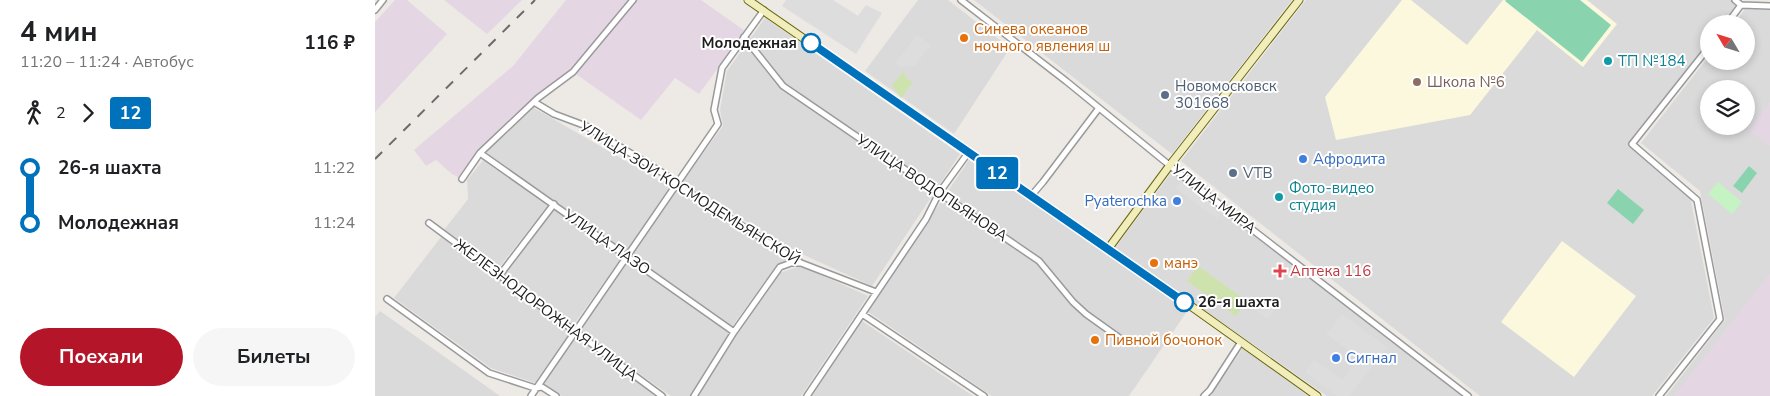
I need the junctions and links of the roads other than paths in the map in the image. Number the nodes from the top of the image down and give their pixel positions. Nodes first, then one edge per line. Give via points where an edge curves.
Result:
1 (383, 0) edge
2 (633, 0) edge
3 (961, 0) edge
4 (1299, 0) edge
5 (1735, 0) edge
6 (753, 1) edge
7 (1741, 5) junction
8 (1770, 6) edge
9 (375, 10) edge
10 (763, 10) junction
11 (1734, 15) edge
12 (745, 37) junction
13 (1700, 58) edge
14 (534, 102) junction
15 (1099, 108) junction
16 (480, 153) junction
17 (968, 153) junction
18 (1170, 165) junction
19 (462, 178) dead end
20 (676, 184) junction
21 (939, 193) junction
22 (1031, 196) junction
23 (554, 204) junction
24 (429, 223) dead end
25 (1108, 249) junction
26 (627, 256) junction
27 (801, 263) junction
28 (499, 276) junction
29 (876, 292) junction
30 (387, 299) dead end
31 (862, 314) junction
32 (574, 332) junction
33 (734, 332) junction
34 (1121, 339) dead end
35 (1241, 342) junction
36 (535, 388) junction
37 (531, 396) edge
38 (556, 396) edge
39 (662, 396) edge
40 (694, 396) edge
41 (807, 396) edge
42 (984, 396) edge
43 (1204, 396) edge
44 (1317, 396) edge
45 (1468, 396) edge
46 (1659, 396) edge

1 - 9 street
2 - 14 street via 573,72
3 - 15 street, УЛИЦА МИРА
4 - 18 main road
5 - 7 street
6 - 10 main road
7 - 8 street
7 - 11 street
10 - 12 street
10 - 17 main road
12 - 20 street via 723,68 714,110 718,124
12 - 21 street, УЛИЦА ВОДОПЬЯНОВА via 783,86
13 - 46 street via 1632,144 1697,200 1720,319
14 - 16 street
14 - 20 street, УЛИЦА ЗОИ КОСМОДЕМЬЯНСКОЙ via 554,114 586,126 667,175
15 - 18 street, УЛИЦА МИРА
15 - 22 street
16 - 19 street
16 - 23 street, УЛИЦА ЛАЗО
17 - 21 street
17 - 22 main road
18 - 25 main road
18 - 45 street, УЛИЦА МИРА
20 - 26 street
20 - 27 street, УЛИЦА ЗОИ КОСМОДЕМЬЯНСКОЙ
21 - 29 street via 926,219
21 - 34 street, УЛИЦА ВОДОПЬЯНОВА via 1039,261 1086,314
22 - 25 main road
23 - 26 street, УЛИЦА ЛАЗО
23 - 28 street
24 - 28 street, ЖЕЛЕЗНОДОРОЖНАЯ УЛИЦА
25 - 35 main road
26 - 32 street
26 - 33 street, УЛИЦА ЛАЗО
27 - 29 street, УЛИЦА ЗОИ КОСМОДЕМЬЯНСКОЙ
27 - 33 street via 780,267
28 - 32 street, ЖЕЛЕЗНОДОРОЖНАЯ УЛИЦА
29 - 31 street
30 - 36 street via 489,373
31 - 41 street
31 - 42 street
32 - 36 street
32 - 39 street, ЖЕЛЕЗНОДОРОЖНАЯ УЛИЦА
33 - 40 street
35 - 43 street
35 - 44 main road
36 - 37 street
36 - 38 street via 542,387

